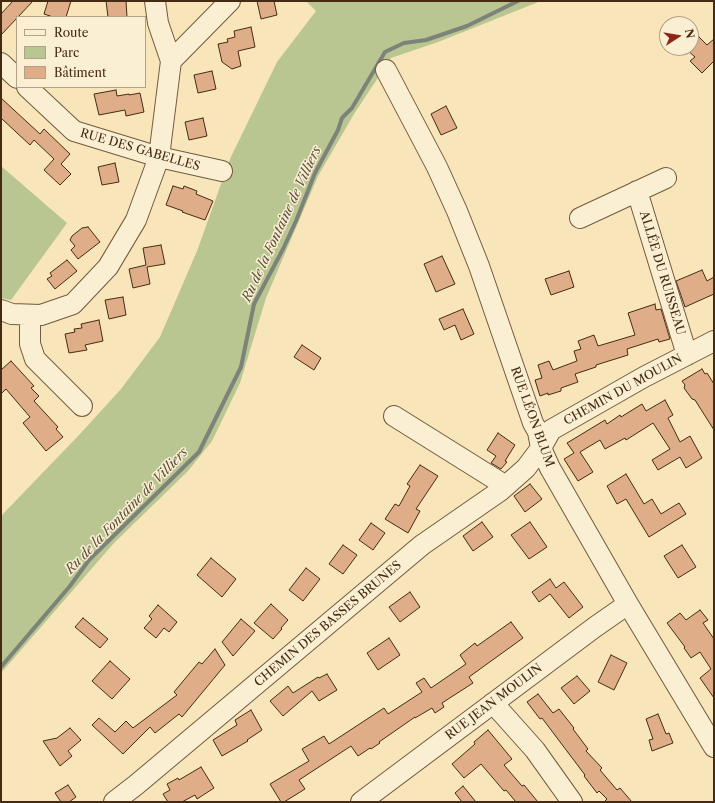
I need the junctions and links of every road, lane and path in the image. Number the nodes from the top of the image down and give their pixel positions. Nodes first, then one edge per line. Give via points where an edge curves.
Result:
1 (155, 1) edge
2 (230, 1) edge
3 (171, 61) junction
4 (1, 63) edge
5 (386, 70) dead end
6 (16, 77) edge
7 (28, 88) edge
8 (159, 157) junction
9 (222, 172) dead end
10 (666, 178) dead end
11 (637, 191) junction
12 (580, 218) dead end
13 (1, 310) edge
14 (30, 314) junction
15 (714, 341) edge
16 (687, 355) junction
17 (82, 406) dead end
18 (394, 416) dead end
19 (541, 448) junction
20 (506, 486) junction
21 (628, 604) junction
22 (493, 703) junction
23 (714, 747) edge
24 (114, 802) edge
25 (361, 802) edge
26 (572, 802) edge

1 - 3 street via 158,23
2 - 3 street
3 - 8 street
4 - 6 street
5 - 19 street, RUE LÉON BLUM via 458,211 532,422 538,432
7 - 8 street, RUE DES GABELLES via 74,131
8 - 9 street, RUE DES GABELLES
8 - 14 street via 136,220 108,267 73,304 41,315
10 - 11 street
11 - 12 street
11 - 16 street, ALLÉE DU RUISSEAU
13 - 14 street via 12,314
14 - 17 street via 30,344 35,359
15 - 16 street, CHEMIN DU MOULIN
16 - 19 street, CHEMIN DU MOULIN via 551,430
18 - 20 street
19 - 20 street, CHEMIN DES BASSES BRUNES via 526,468
19 - 21 street, RUE LÉON BLUM
20 - 24 street, CHEMIN DES BASSES BRUNES via 422,545
21 - 22 street, RUE JEAN MOULIN
21 - 23 street, RUE LÉON BLUM
22 - 25 street, RUE JEAN MOULIN
22 - 26 street via 535,750

